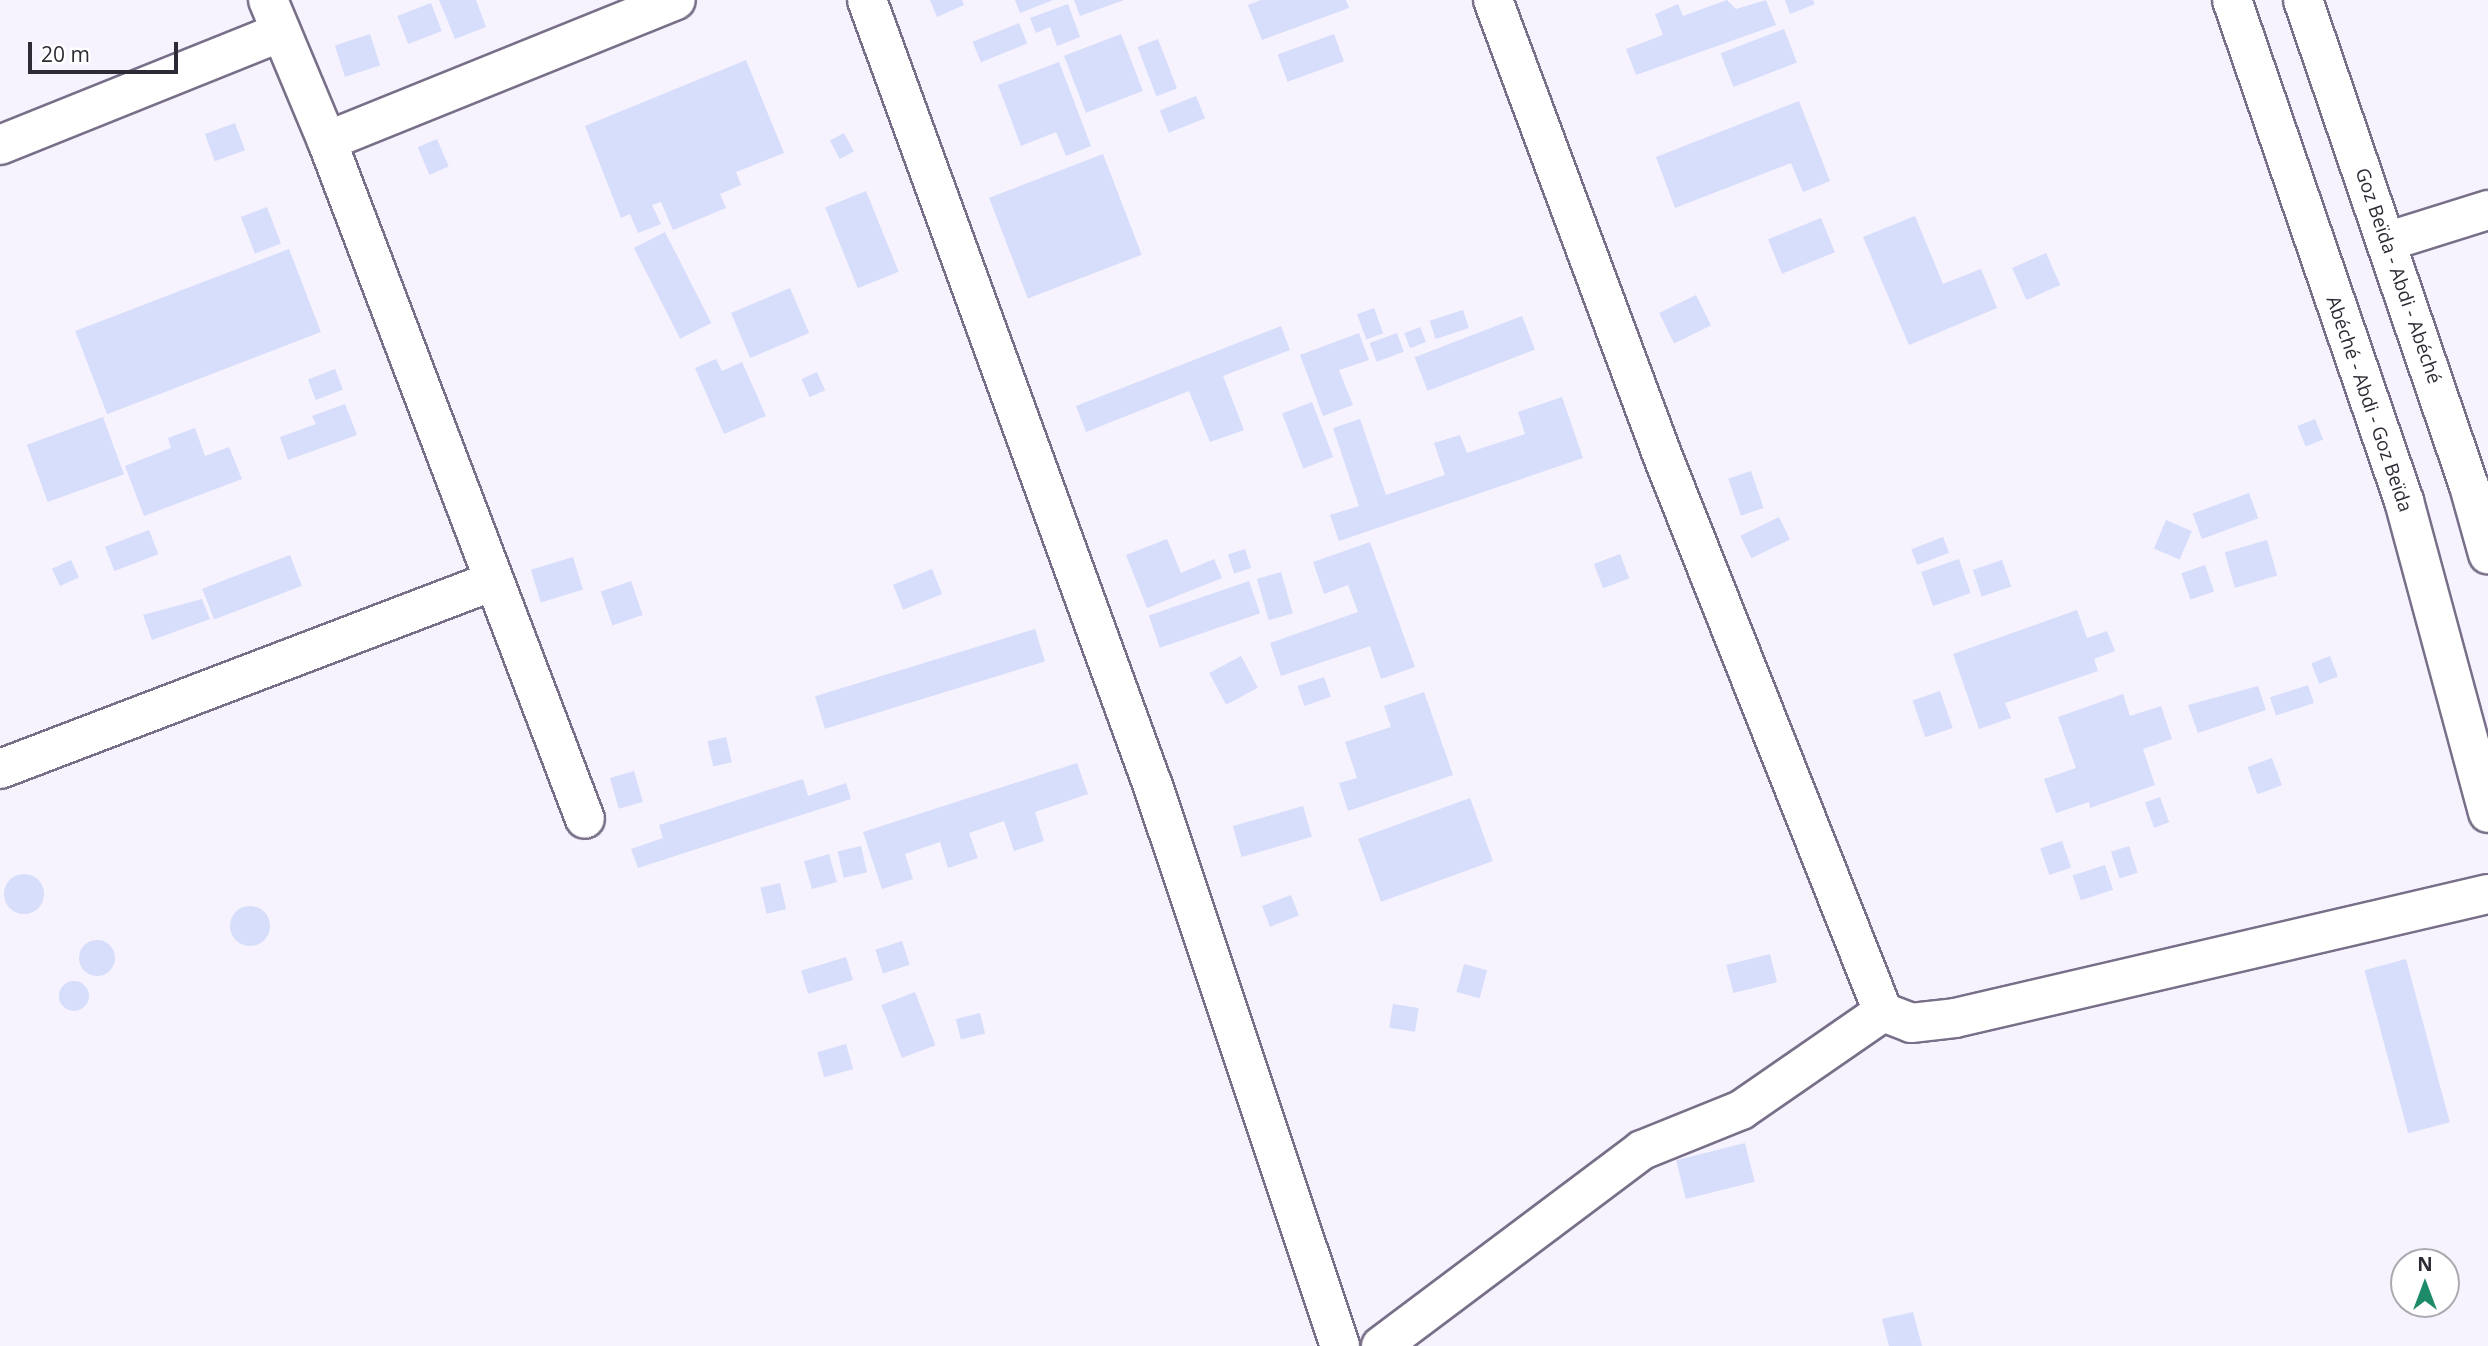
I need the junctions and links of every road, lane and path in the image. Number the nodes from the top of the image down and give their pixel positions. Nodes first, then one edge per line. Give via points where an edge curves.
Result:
1 (676, 0) edge
2 (867, 0) edge
3 (1493, 0) edge
4 (2232, 0) edge
5 (2303, 0) edge
6 (275, 16) edge
7 (327, 141) junction
8 (0, 145) edge
9 (2488, 209) edge
10 (2386, 242) junction
11 (2488, 554) edge
12 (493, 581) junction
13 (0, 769) edge
14 (2488, 813) edge
15 (585, 819) dead end
16 (2488, 894) edge
17 (1883, 1012) junction
18 (1340, 1346) edge
19 (1381, 1346) edge

1 - 7 street
2 - 18 street via 1149,773
3 - 17 street via 1661,452
4 - 14 street, Abéché - Abdi - Goz Beïda via 2404,501
5 - 10 street, Goz Beïda - Abdi - Abéché
6 - 7 street
6 - 8 street
7 - 12 street
9 - 10 street
10 - 11 street, Goz Beïda - Abdi - Abéché
12 - 13 street
12 - 15 street
16 - 17 street via 1955,1018 1911,1023
17 - 19 street via 1741,1110 1642,1150

